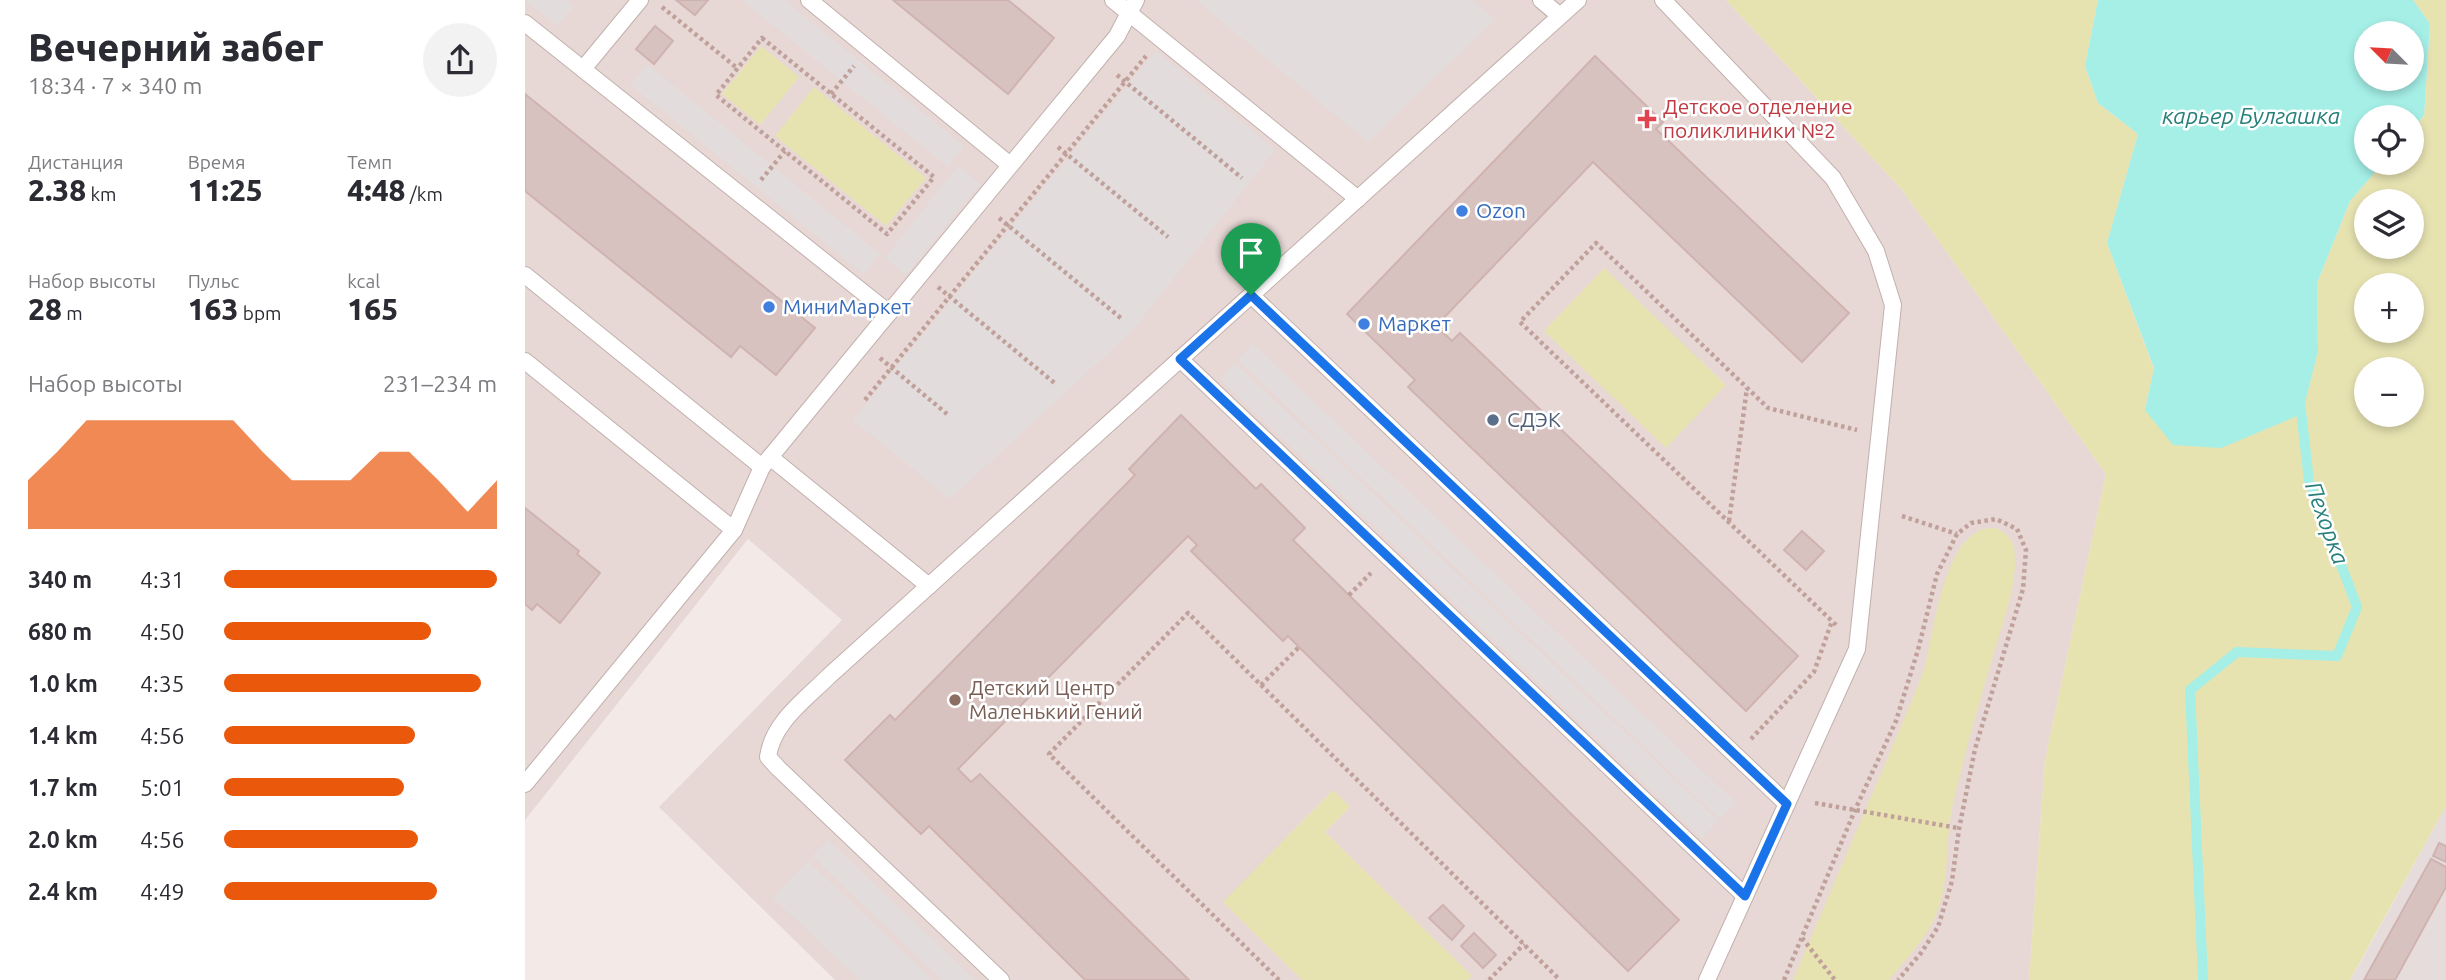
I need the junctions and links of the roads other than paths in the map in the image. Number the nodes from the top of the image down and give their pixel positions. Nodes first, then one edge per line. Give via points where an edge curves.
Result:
1 (640, 0) edge
2 (809, 0) edge
3 (1114, 0) edge
4 (1541, 0) edge
5 (1578, 0) edge
6 (1663, 0) edge
7 (1132, 6) edge
8 (1560, 16) junction
9 (525, 23) edge
10 (583, 69) junction
11 (1010, 165) junction
12 (1358, 199) junction
13 (525, 275) edge
14 (1251, 295) junction
15 (888, 313) junction
16 (1180, 359) junction
17 (525, 361) edge
18 (766, 462) junction
19 (734, 530) junction
20 (929, 586) junction
21 (525, 784) edge
22 (1787, 804) junction
23 (1745, 896) junction
24 (1001, 980) edge
25 (1707, 980) edge

1 - 10 lane
2 - 11 lane
3 - 7 lane
4 - 8 lane
5 - 8 lane
6 - 22 lane via 1833,178 1876,251 1893,305 1857,645
7 - 11 lane via 1117,36
7 - 12 lane via 1160,38
8 - 12 lane
9 - 10 lane
10 - 15 lane
11 - 15 lane
12 - 14 lane
13 - 18 lane
14 - 16 lane
14 - 22 lane
15 - 18 lane
16 - 20 lane
16 - 23 lane
17 - 19 lane
18 - 19 lane
18 - 20 lane
19 - 21 lane
20 - 24 lane via 779,727 769,743 768,757
22 - 23 lane
23 - 25 lane

